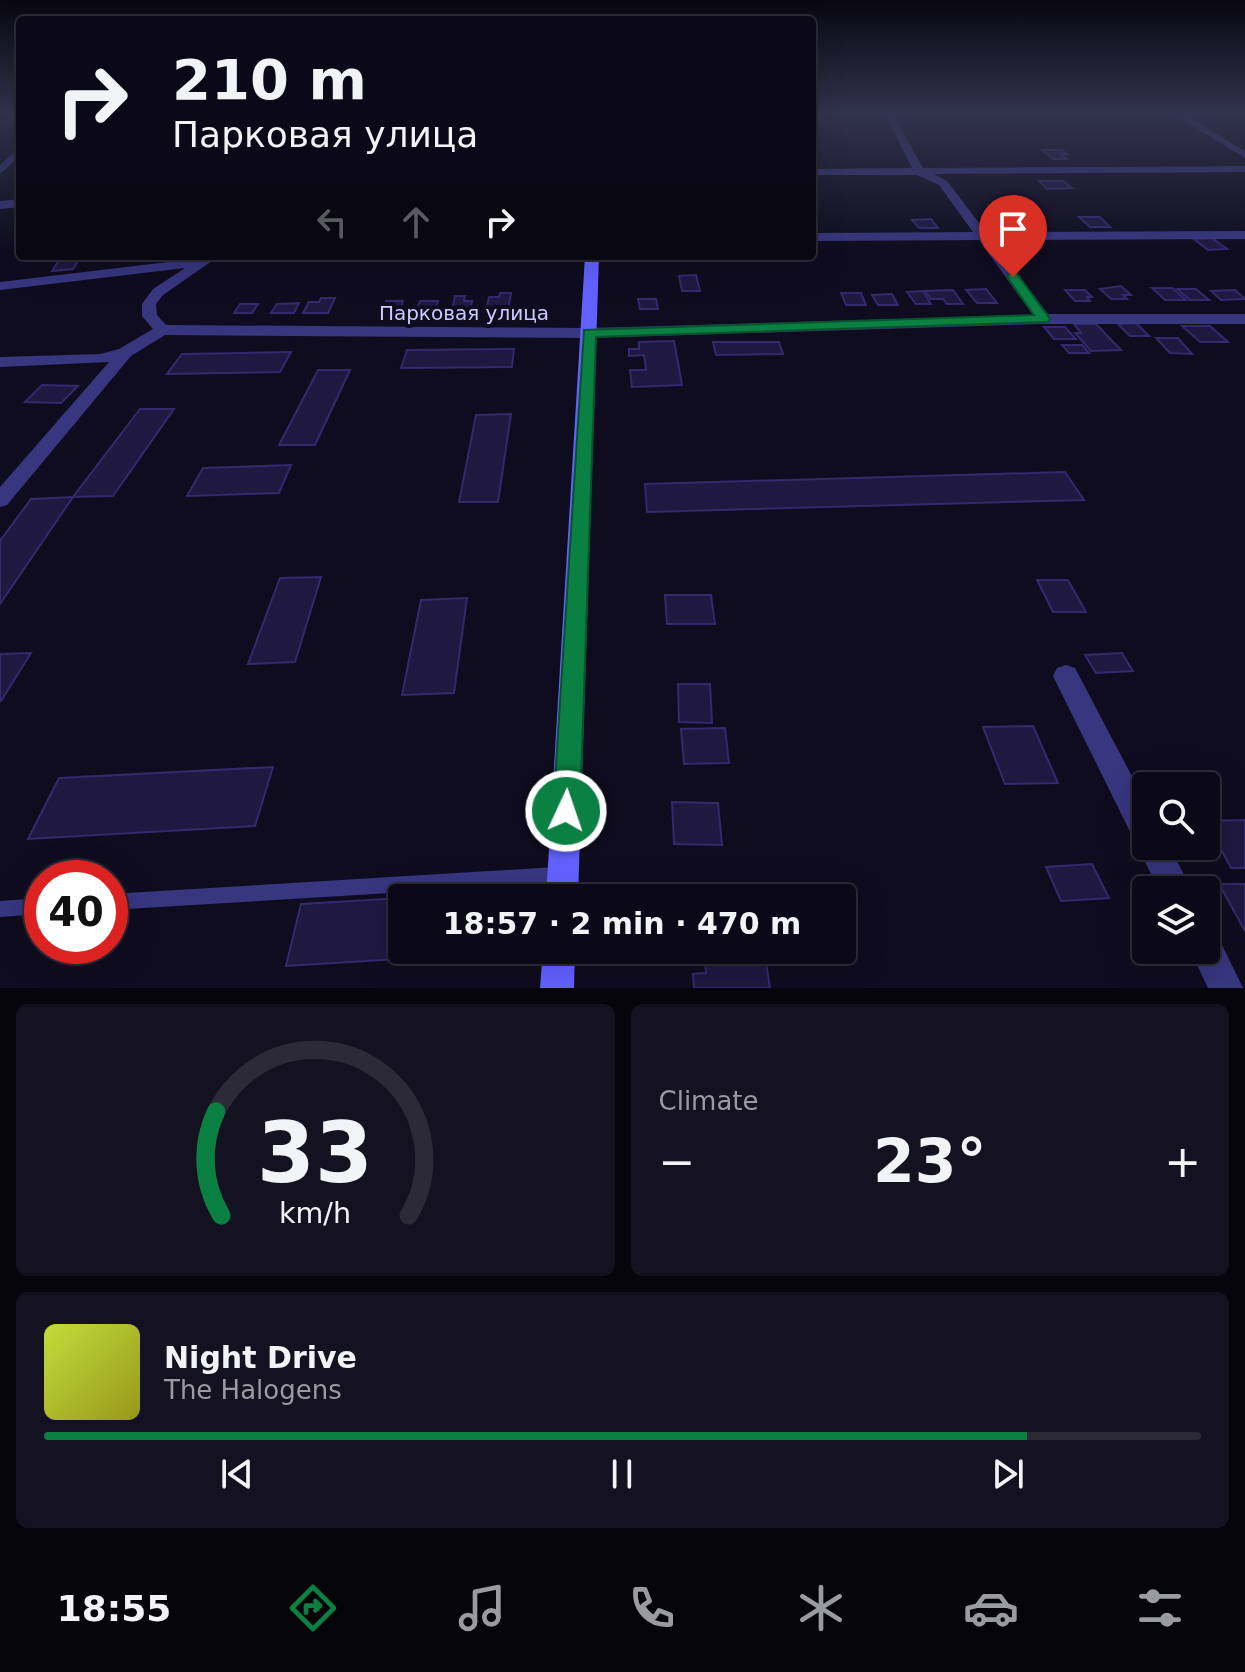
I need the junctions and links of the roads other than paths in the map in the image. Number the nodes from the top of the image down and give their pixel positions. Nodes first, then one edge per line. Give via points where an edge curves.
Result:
1 (914, 160) edge
2 (1245, 169) edge
3 (816, 172) edge
4 (920, 172) junction
5 (983, 234) junction
6 (1245, 235) edge
7 (816, 237) edge
8 (200, 260) edge
9 (206, 260) edge
10 (592, 260) edge
11 (0, 286) edge
12 (1044, 319) junction
13 (1245, 319) edge
14 (162, 330) junction
15 (589, 333) junction
16 (125, 353) junction
17 (0, 362) edge
18 (0, 500) edge
19 (1066, 676) dead end
20 (1132, 806) edge
21 (563, 875) junction
22 (563, 884) edge
23 (128, 901) edge
24 (24, 907) edge
25 (0, 909) edge
26 (558, 964) edge
27 (1214, 964) edge
28 (557, 988) edge
29 (1226, 988) edge

1 - 4 street
2 - 4 street
3 - 4 street
4 - 5 street via 943,183
5 - 6 street
5 - 7 street
5 - 12 street
8 - 11 street
9 - 14 street via 158,292 149,304 150,316
10 - 15 street
12 - 13 street, Парковая улица
12 - 15 street, Парковая улица
14 - 15 street, Парковая улица
14 - 16 street
15 - 21 street
16 - 17 street via 100,359
16 - 18 street
19 - 20 street
21 - 22 street
21 - 23 lane
24 - 25 lane
26 - 28 street
27 - 29 street

